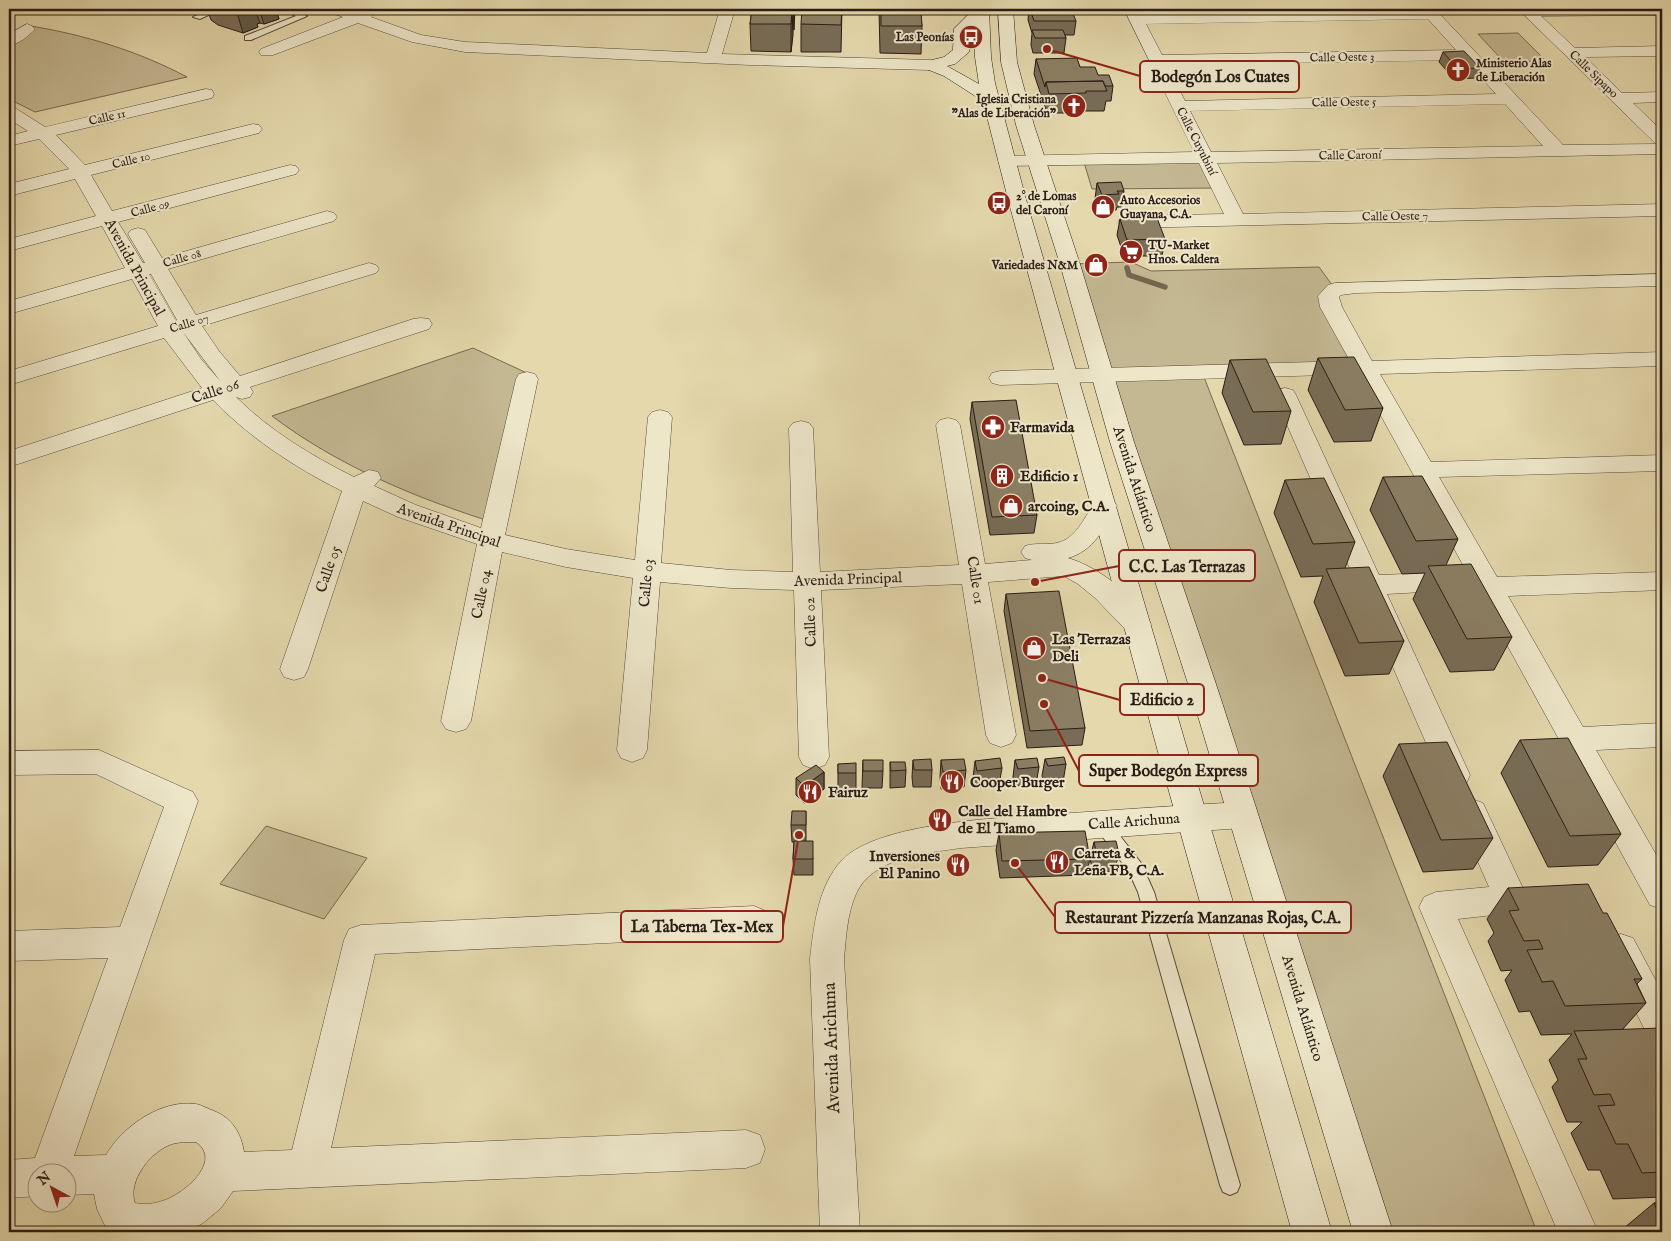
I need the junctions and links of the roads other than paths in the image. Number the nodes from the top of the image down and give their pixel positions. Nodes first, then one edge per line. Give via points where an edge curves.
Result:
1 (217, 9) edge
2 (285, 9) edge
3 (334, 9) edge
4 (380, 9) edge
5 (728, 9) edge
6 (989, 9) edge
7 (1527, 10) edge
8 (1662, 10) edge
9 (1429, 12) edge
10 (1134, 14) edge
11 (197, 17) dead end
12 (358, 18) junction
13 (26, 29) dead end
14 (248, 38) dead end
15 (9, 41) edge
16 (1662, 51) edge
17 (267, 52) dead end
18 (1572, 53) junction
19 (1469, 55) junction
20 (714, 58) junction
21 (1156, 60) junction
22 (930, 65) junction
23 (206, 94) dead end
24 (1662, 97) edge
25 (1618, 98) junction
26 (9, 99) edge
27 (991, 99) junction
28 (1509, 99) junction
29 (1179, 106) junction
30 (9, 112) edge
31 (253, 129) dead end
32 (51, 131) junction
33 (1662, 140) edge
34 (9, 141) edge
35 (1662, 149) edge
36 (1557, 150) junction
37 (1204, 157) junction
38 (1037, 160) junction
39 (1007, 161) junction
40 (90, 170) junction
41 (290, 170) dead end
42 (9, 190) edge
43 (1662, 210) edge
44 (327, 216) dead end
45 (117, 217) junction
46 (1236, 220) junction
47 (1128, 222) edge
48 (9, 246) edge
49 (147, 268) junction
50 (369, 269) dead end
51 (1662, 280) edge
52 (9, 308) edge
53 (421, 324) dead end
54 (179, 326) junction
55 (1662, 359) edge
56 (1365, 367) junction
57 (1102, 374) junction
58 (1067, 375) junction
59 (9, 378) edge
60 (1000, 378) dead end
61 (527, 379) dead end
62 (225, 388) junction
63 (1285, 395) edge
64 (660, 417) dead end
65 (948, 425) dead end
66 (801, 428) dead end
67 (9, 460) edge
68 (1662, 463) edge
69 (1423, 470) junction
70 (363, 482) junction
71 (1104, 506) junction
72 (493, 531) junction
73 (1065, 559) junction
74 (648, 564) junction
75 (973, 564) junction
76 (808, 572) junction
77 (1662, 581) edge
78 (1487, 584) junction
79 (1369, 585) junction
80 (1137, 624) junction
81 (294, 669) dead end
82 (456, 721) dead end
83 (1001, 735) dead end
84 (1662, 735) edge
85 (1574, 739) junction
86 (632, 750) dead end
87 (814, 757) dead end
88 (9, 763) edge
89 (1242, 815) junction
90 (1192, 817) junction
91 (1101, 824) junction
92 (854, 870) joint
93 (1662, 895) edge
94 (754, 921) dead end
95 (1609, 926) edge
96 (131, 942) junction
97 (9, 946) edge
98 (1662, 1026) edge
99 (746, 1149) dead end
100 (52, 1164) edge
101 (307, 1168) junction
102 (224, 1172) junction
103 (117, 1174) junction
104 (78, 1176) edge
105 (28, 1177) edge
106 (9, 1178) edge
107 (1230, 1185) dead end
108 (178, 1227) edge
109 (128, 1228) edge
110 (840, 1232) edge
111 (1312, 1232) edge
112 (1373, 1232) edge
113 (1578, 1232) edge

1 - 11 lane
2 - 14 lane via 302,16
3 - 12 street
4 - 12 street
5 - 20 street
6 - 22 street via 962,29 961,52 949,61
6 - 27 street via 983,57
6 - 38 street, Avenida Atlántico via 1007,41 1014,86
7 - 8 street
7 - 18 street, Calle Sipapo
9 - 10 street
9 - 19 street
10 - 21 street, Calle Cuyubiní
12 - 17 street
12 - 20 street via 418,39 448,45
13 - 15 street
16 - 18 street
18 - 25 street, Calle Sipapo
19 - 21 street, Calle Oeste 3
19 - 28 street
20 - 22 street
21 - 29 street, Calle Cuyubiní
22 - 27 street via 950,73
23 - 32 street, Calle 11
24 - 25 street
25 - 33 street, Calle Sipapo
26 - 32 street, Avenida Principal via 35,112
27 - 39 street
28 - 29 street, Calle Oeste 5
28 - 36 street
29 - 37 street, Calle Cuyubiní
30 - 32 street, Avenida Principal
31 - 40 street, Calle 10
32 - 34 street, Calle 11
32 - 40 street, Avenida Principal via 66,154
35 - 36 street, Calle Caroní
36 - 37 street, Calle Caroní
37 - 38 street, Calle Caroní
37 - 46 street, Calle Cuyubiní
38 - 39 street, Calle Caroní
38 - 57 street, Avenida Atlántico
39 - 58 street
40 - 42 street, Calle 10
40 - 45 street, Avenida Principal
41 - 45 street, Calle 09
43 - 46 street, Calle Oeste 7
44 - 49 street, Calle 08
45 - 48 street, Calle 09
45 - 49 street, Avenida Principal
46 - 47 street, Calle Oeste 7
49 - 52 street, Calle 08
49 - 54 street, Avenida Principal
50 - 54 street, Calle 07
51 - 56 street via 1335,289 1328,296 1331,307
53 - 62 street, Calle 06
54 - 59 street, Calle 07
54 - 62 street, Avenida Principal via 191,362
55 - 56 street
56 - 57 street
56 - 69 street
57 - 58 street
57 - 89 street, Avenida Atlántico
58 - 60 street
58 - 71 street
61 - 72 street, Calle 04
62 - 67 street, Calle 06
62 - 70 street, Avenida Principal via 273,441
63 - 79 street
64 - 74 street, Calle 03
65 - 75 street, Calle 01
66 - 76 street, Calle 02
68 - 69 street
69 - 78 street
70 - 72 street, Avenida Principal via 420,516
70 - 81 street, Calle 05
71 - 73 street via 1086,536
71 - 80 street
72 - 74 street, Avenida Principal via 568,560
72 - 82 street, Calle 04
73 - 75 street, Avenida Principal
73 - 80 street via 1094,581
74 - 76 street, Avenida Principal via 731,579
74 - 86 street, Calle 03
75 - 76 street, Avenida Principal
75 - 83 street, Calle 01
76 - 87 street, Calle 02
77 - 78 street
78 - 79 street
78 - 85 street
79 - 113 street via 1525,899 1436,907
80 - 90 street
84 - 85 street
85 - 93 street
88 - 96 street via 99,762 182,801
89 - 90 street, Calle Arichuna
89 - 112 street, Avenida Atlántico
90 - 91 street, Calle Arichuna
90 - 111 street
91 - 92 street, Calle Arichuna via 1000,832 912,844 866,860
91 - 107 lane via 1135,868 1146,892
92 - 110 street, Avenida Arichuna via 838,899 830,927 827,960
94 - 101 street via 361,940
95 - 98 street
96 - 97 street
96 - 100 street
99 - 101 street
101 - 102 street
102 - 103 street via 225,1152 220,1138 210,1128 196,1123 160,1129 128,1155
102 - 108 street via 206,1203
103 - 104 street
103 - 109 street via 113,1190 115,1206
105 - 106 street
108 - 109 street

